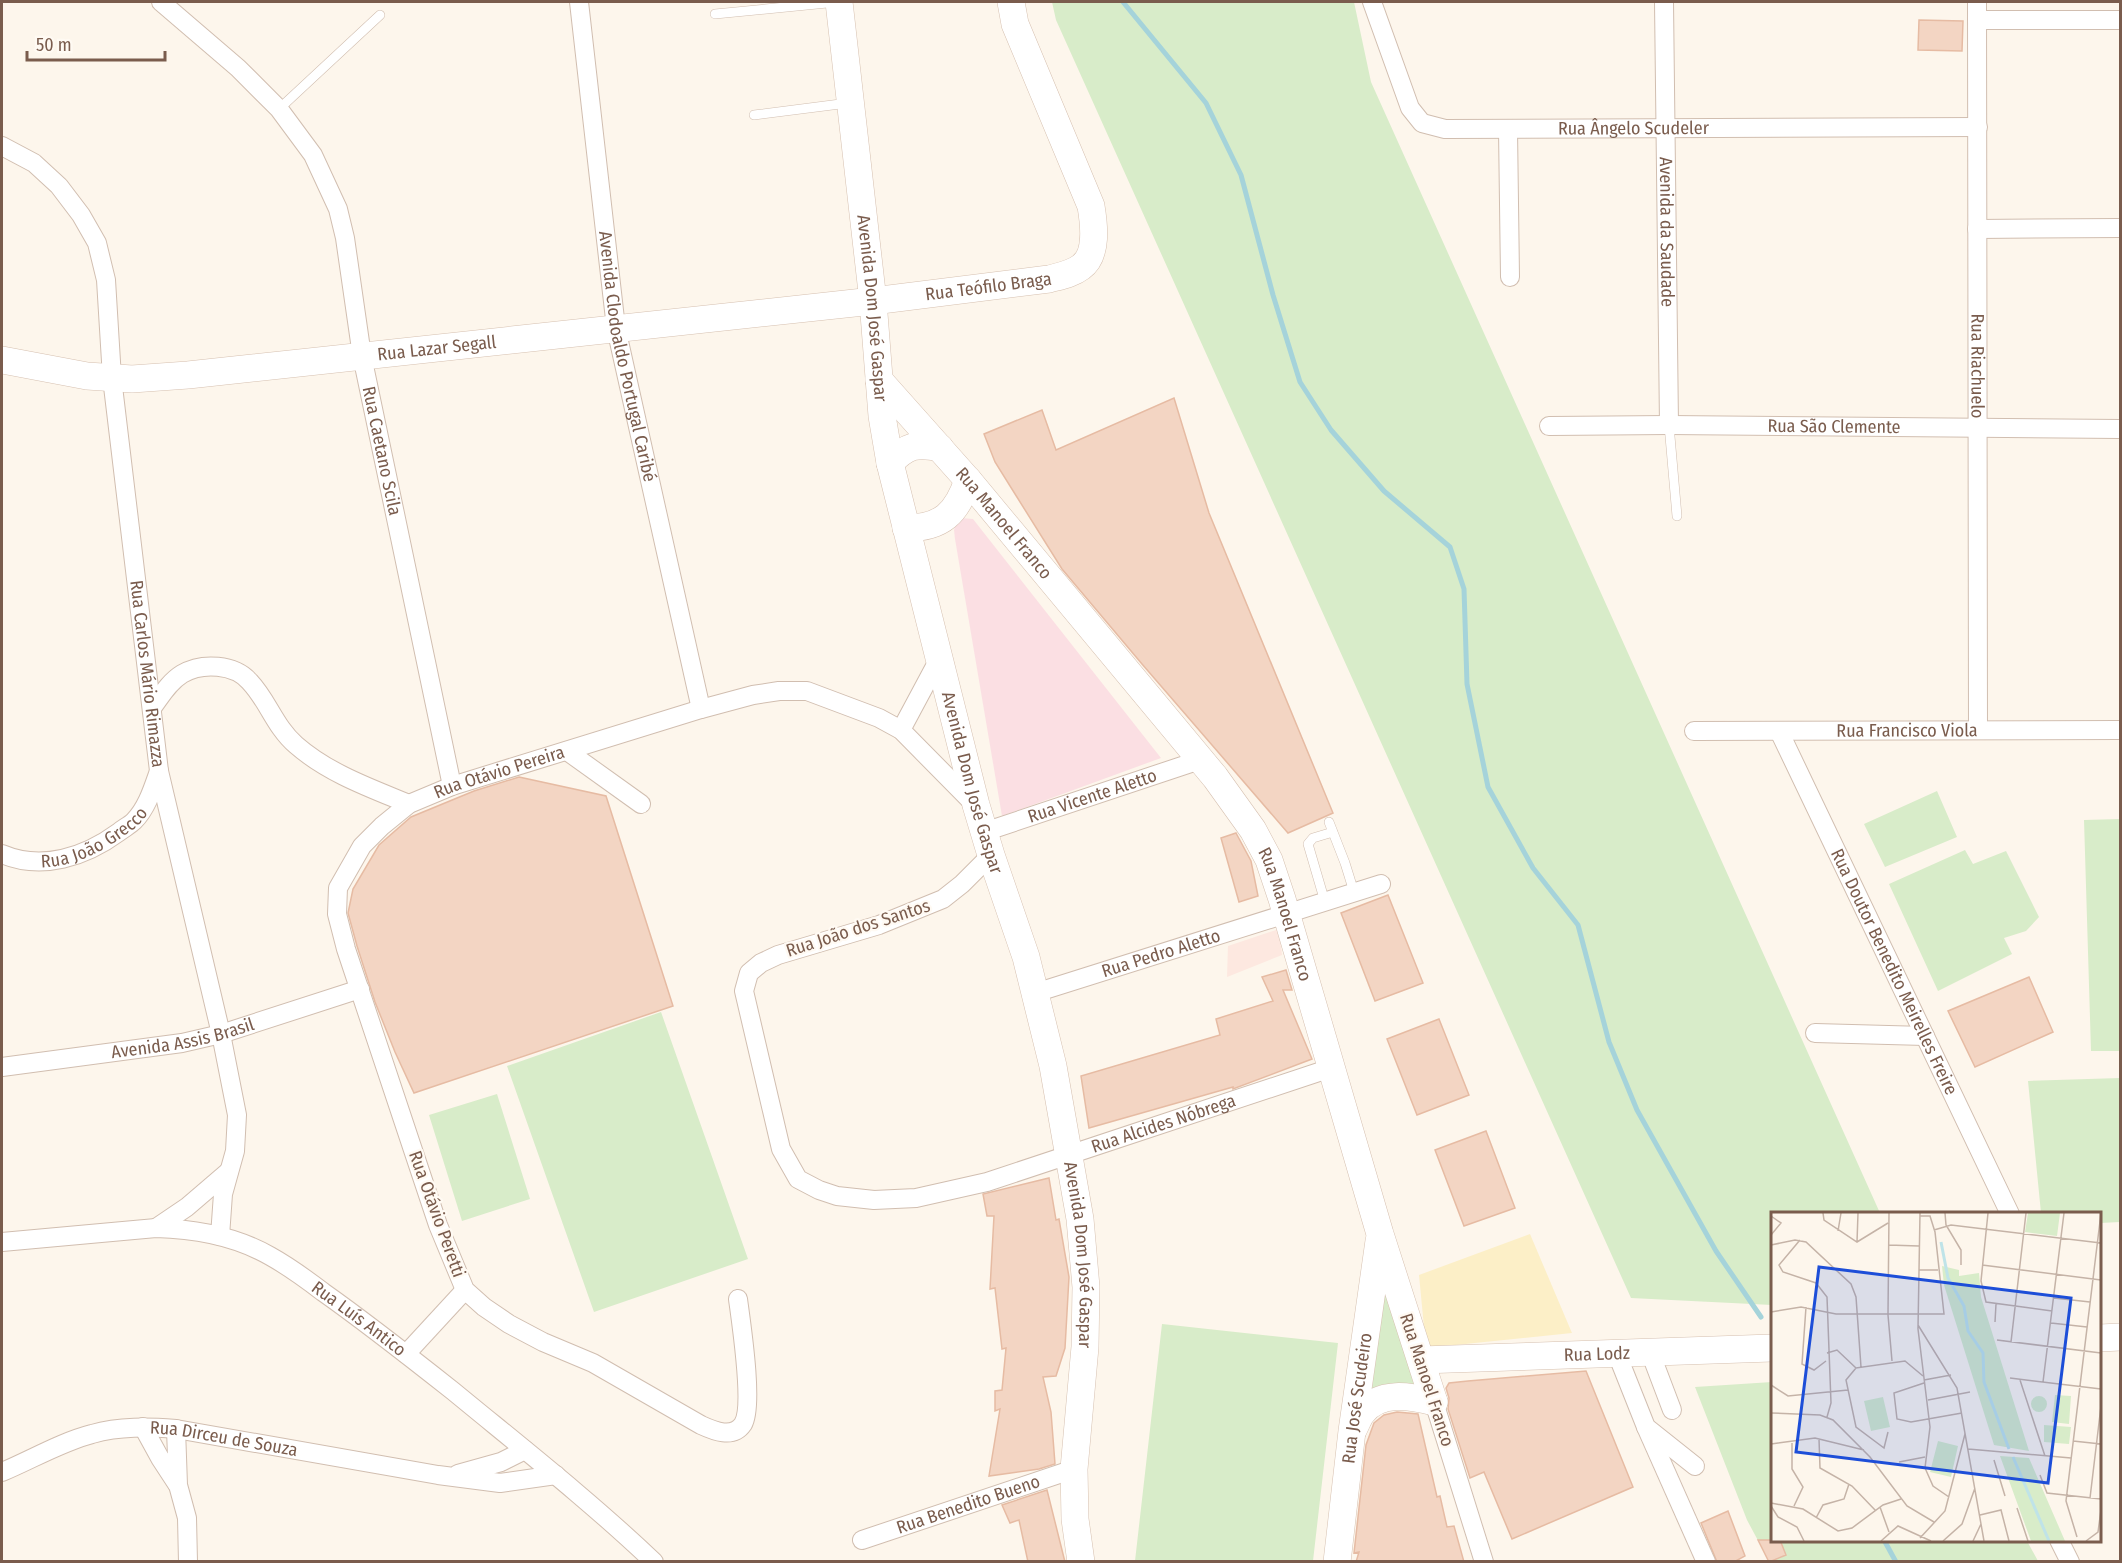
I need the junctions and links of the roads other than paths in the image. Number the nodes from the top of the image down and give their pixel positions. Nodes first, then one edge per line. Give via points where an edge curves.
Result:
1 (161, 2) edge
2 (579, 2) edge
3 (838, 2) edge
4 (1011, 2) edge
5 (1372, 2) edge
6 (1665, 2) edge
7 (1977, 11) edge
8 (715, 14) dead end
9 (380, 15) dead end
10 (2121, 20) edge
11 (850, 103) junction
12 (279, 109) junction
13 (754, 115) dead end
14 (1978, 127) junction
15 (1665, 128) junction
16 (1508, 129) junction
17 (2, 146) edge
18 (2121, 228) edge
19 (1977, 229) junction
20 (1510, 277) dead end
21 (873, 302) junction
22 (616, 328) junction
23 (362, 356) junction
24 (2, 360) edge
25 (112, 378) junction
26 (879, 380) junction
27 (1669, 425) junction
28 (1549, 426) dead end
29 (1977, 427) junction
30 (2121, 429) edge
31 (940, 448) junction
32 (890, 463) junction
33 (968, 480) junction
34 (1677, 516) dead end
35 (906, 528) junction
36 (939, 659) junction
37 (152, 708) junction
38 (701, 709) junction
39 (901, 730) junction
40 (1978, 730) junction
41 (2121, 730) edge
42 (1694, 731) dead end
43 (1779, 731) junction
44 (567, 750) junction
45 (1200, 760) junction
46 (159, 771) junction
47 (452, 786) junction
48 (409, 804) junction
49 (641, 804) dead end
50 (976, 805) junction
51 (1329, 822) dead end
52 (1333, 832) junction
53 (987, 843) junction
54 (2, 854) edge
55 (1381, 884) dead end
56 (1354, 892) junction
57 (1325, 902) junction
58 (1287, 914) junction
59 (360, 989) junction
60 (1035, 993) junction
61 (1815, 1033) dead end
62 (221, 1034) junction
63 (1925, 1036) junction
64 (2, 1067) edge
65 (1332, 1068) junction
66 (1068, 1153) junction
67 (229, 1171) junction
68 (819, 1191) joint
69 (2009, 1212) edge
70 (156, 1227) junction
71 (1380, 1234) junction
72 (220, 1236) junction
73 (2, 1242) edge
74 (465, 1290) junction
75 (738, 1299) dead end
76 (2121, 1337) edge
77 (2101, 1338) edge
78 (1771, 1348) edge
79 (1650, 1352) junction
80 (406, 1354) junction
81 (1617, 1354) junction
82 (1421, 1360) junction
83 (1434, 1402) junction
84 (1672, 1410) dead end
85 (143, 1427) junction
86 (1646, 1427) junction
87 (176, 1429) junction
88 (1352, 1431) junction
89 (525, 1450) junction
90 (1695, 1466) dead end
91 (1074, 1469) junction
92 (2, 1472) edge
93 (556, 1475) junction
94 (453, 1476) junction
95 (178, 1485) junction
96 (862, 1540) dead end
97 (2061, 1542) edge
98 (188, 1562) edge
99 (654, 1562) edge
100 (1081, 1562) edge
101 (1338, 1562) edge
102 (1484, 1562) edge
103 (1706, 1562) edge
104 (2070, 1562) edge

1 - 12 street, Rua Caetano Scila
2 - 22 street, Avenida Clodoaldo Portugal Caribé
3 - 8 lane
3 - 11 street, Avenida Dom José Gaspar
4 - 21 street, Rua Teófilo Braga via 1015,24 1091,206 1095,228 1084,266 1049,279
5 - 16 street, Rua Ângelo Scudeler via 1410,108 1422,123 1445,129
6 - 15 street, Avenida da Saudade
7 - 10 street
7 - 14 street, Rua Riachuelo
9 - 12 lane
11 - 13 lane
11 - 21 street, Avenida Dom José Gaspar
12 - 23 street, Rua Caetano Scila via 313,155 338,209
14 - 15 street, Rua Ângelo Scudeler
14 - 19 street, Rua Riachuelo
15 - 16 street, Rua Ângelo Scudeler
15 - 27 street, Avenida da Saudade
16 - 20 street
17 - 25 street, Rua Carlos Mário Rimazza via 34,163 59,186 97,243 106,280
18 - 19 street
19 - 29 street, Rua Riachuelo
21 - 22 street, Rua Lazar Segall
21 - 26 street, Avenida Dom José Gaspar
22 - 23 street, Rua Lazar Segall
22 - 38 street, Avenida Clodoaldo Portugal Caribé
23 - 25 street, Rua Lazar Segall via 188,375
23 - 47 street, Rua Caetano Scila
24 - 25 street, Rua Lazar Segall
25 - 37 street, Rua Carlos Mário Rimazza
26 - 31 street, Rua Manoel Franco
26 - 32 street, Avenida Dom José Gaspar
27 - 28 street, Rua São Clemente
27 - 29 street, Rua São Clemente
27 - 34 lane
29 - 30 street, Rua São Clemente
29 - 40 street, Rua Riachuelo
31 - 32 street via 912,447
31 - 33 street, Rua Manoel Franco
32 - 35 street, Avenida Dom José Gaspar
33 - 35 street via 961,501 948,515 930,526
33 - 45 street, Rua Manoel Franco
35 - 36 street, Avenida Dom José Gaspar
36 - 39 street
36 - 50 street, Avenida Dom José Gaspar
37 - 46 street, Rua Carlos Mário Rimazza
37 - 48 street, Rua Otávio Pereira via 183,673 201,666 235,671 250,681 294,744 319,763
38 - 39 street, Rua Otávio Pereira via 753,695 807,692 879,717
38 - 44 street, Rua Otávio Pereira
39 - 50 street, Rua Otávio Pereira
40 - 41 street, Rua Francisco Viola
40 - 43 street, Rua Francisco Viola
42 - 43 street, Rua Francisco Viola
43 - 63 street, Rua Doutor Benedito Meirelles Freire
44 - 47 street, Rua Otávio Pereira
44 - 49 street
45 - 53 street, Rua Vicente Aletto
45 - 58 street, Rua Manoel Franco via 1254,830
46 - 54 street, Rua João Grecco via 135,820 90,850 66,860 34,861
46 - 62 street, Rua Carlos Mário Rimazza
47 - 48 street, Rua Otávio Pereira
48 - 59 street, Rua Otávio Peretti via 362,846 338,888 337,914
50 - 53 street, Avenida Dom José Gaspar
51 - 52 lane
52 - 56 lane
52 - 57 lane via 1313,838 1308,844
53 - 60 street, Avenida Dom José Gaspar
53 - 68 street, Rua João dos Santos via 962,884 944,899 879,925 778,955 749,973 744,991 781,1149 798,1179
55 - 56 street, Rua Pedro Aletto
56 - 57 street, Rua Pedro Aletto
57 - 58 street, Rua Pedro Aletto
58 - 60 street, Rua Pedro Aletto
58 - 65 street, Rua Manoel Franco
59 - 62 street, Avenida Assis Brasil
59 - 74 street, Rua Otávio Peretti via 438,1225
60 - 66 street, Avenida Dom José Gaspar
61 - 63 street
62 - 64 street, Avenida Assis Brasil via 182,1043
62 - 67 street, Rua Carlos Mário Rimazza via 237,1114 235,1151
63 - 69 street, Rua Doutor Benedito Meirelles Freire
65 - 66 street, Rua Alcides Nóbrega
65 - 71 street, Rua Manoel Franco
66 - 68 street, Rua Alcides Nóbrega via 987,1182 916,1198 874,1200
66 - 91 street, Avenida Dom José Gaspar via 1080,1219 1086,1287
67 - 70 street via 187,1208
67 - 72 street, Rua Carlos Mário Rimazza
70 - 72 street, Rua Luís Antico
70 - 73 street, Rua Luís Antico
71 - 82 street, Rua Manoel Franco
71 - 88 street, Rua José Scudeiro
72 - 80 street, Rua Luís Antico via 269,1255
74 - 75 street, Rua Otávio Peretti via 509,1324 593,1363 713,1431 724,1433 736,1431 744,1423 747,1406
74 - 80 street
76 - 77 street
78 - 79 street, Rua Lodz
79 - 81 street, Rua Lodz
79 - 84 street
80 - 89 street, Rua Luís Antico
81 - 82 street, Rua Lodz
81 - 86 street
82 - 83 street, Rua Manoel Franco
83 - 88 street via 1387,1397 1362,1413
83 - 102 street, Rua Manoel Franco
85 - 87 street, Rua Dirceu de Souza
85 - 92 street, Rua Dirceu de Souza via 92,1434
85 - 95 street
86 - 90 street
86 - 103 street
87 - 94 street, Rua Dirceu de Souza
87 - 95 street
88 - 101 street, Rua José Scudeiro
89 - 93 street, Rua Luís Antico
89 - 94 street, Rua Dirceu de Souza via 501,1462
91 - 96 street, Rua Benedito Bueno
91 - 100 street, Avenida Dom José Gaspar
93 - 94 street, Rua Dirceu de Souza via 500,1483
93 - 99 street, Rua Luís Antico
95 - 98 street via 187,1518
97 - 104 street

